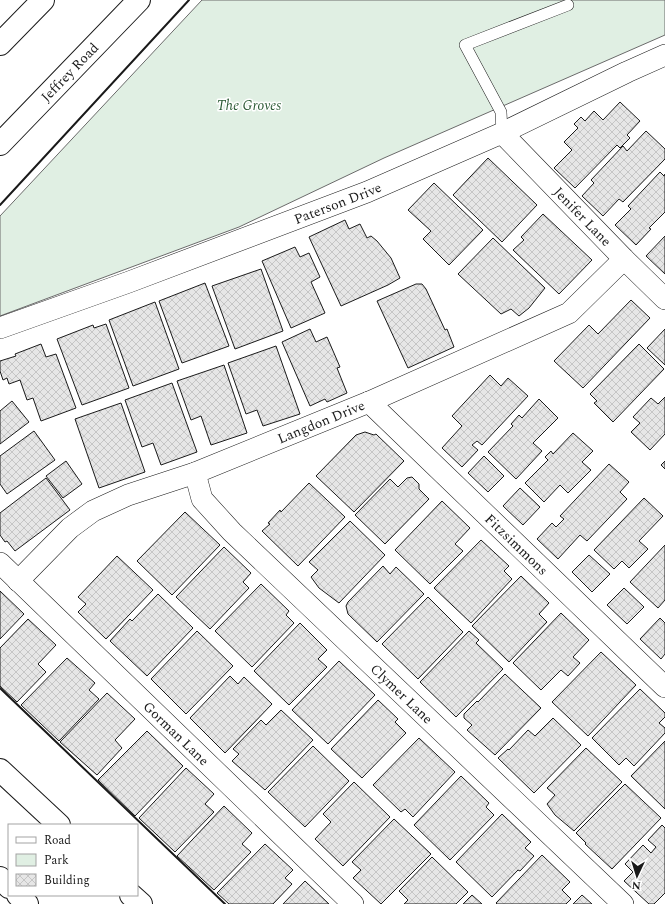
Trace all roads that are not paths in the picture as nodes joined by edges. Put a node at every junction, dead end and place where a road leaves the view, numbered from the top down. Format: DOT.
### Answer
graph roads {
  1 [pos="43,0"];
  2 [pos="139,0"];
  3 [pos="568,5"];
  4 [pos="0,44"];
  5 [pos="665,55"];
  6 [pos="502,133"];
  7 [pos="0,144"];
  8 [pos="624,259"];
  9 [pos="665,299"];
  10 [pos="0,328"];
  11 [pos="369,402"];
  12 [pos="195,473"];
  13 [pos="0,563"];
  14 [pos="18,581"];
  15 [pos="665,687"];
  16 [pos="0,770"];
  17 [pos="58,824"];
  18 [pos="0,878"];
  19 [pos="8,886"];
  20 [pos="19,896"];
  21 [pos="132,896"];
  22 [pos="27,904"];
  23 [pos="141,904"];
  24 [pos="353,904"];
  25 [pos="623,904"];
  1 -- 4 [label="main road"];
  2 -- 7 [label="main road, Jeffrey Road"];
  3 -- 6 [label="lane"];
  5 -- 6 [label="street, Paterson Drive"];
  6 -- 8 [label="street, Jenifer Lane"];
  6 -- 10 [label="street, Paterson Drive"];
  8 -- 9 [label="street, Jenifer Lane"];
  8 -- 11 [label="street, Langdon Drive"];
  11 -- 12 [label="street, Langdon Drive"];
  11 -- 15 [label="street, Fitzsimmons"];
  12 -- 14 [label="street, Langdon Drive"];
  12 -- 25 [label="street, Clymer Lane"];
  13 -- 14 [label="street, Gorman Lane"];
  14 -- 24 [label="street, Gorman Lane"];
  16 -- 17 [label="main road"];
  18 -- 19 [label="main road"];
  20 -- 22 [label="main road"];
  21 -- 23 [label="main road"];
}
